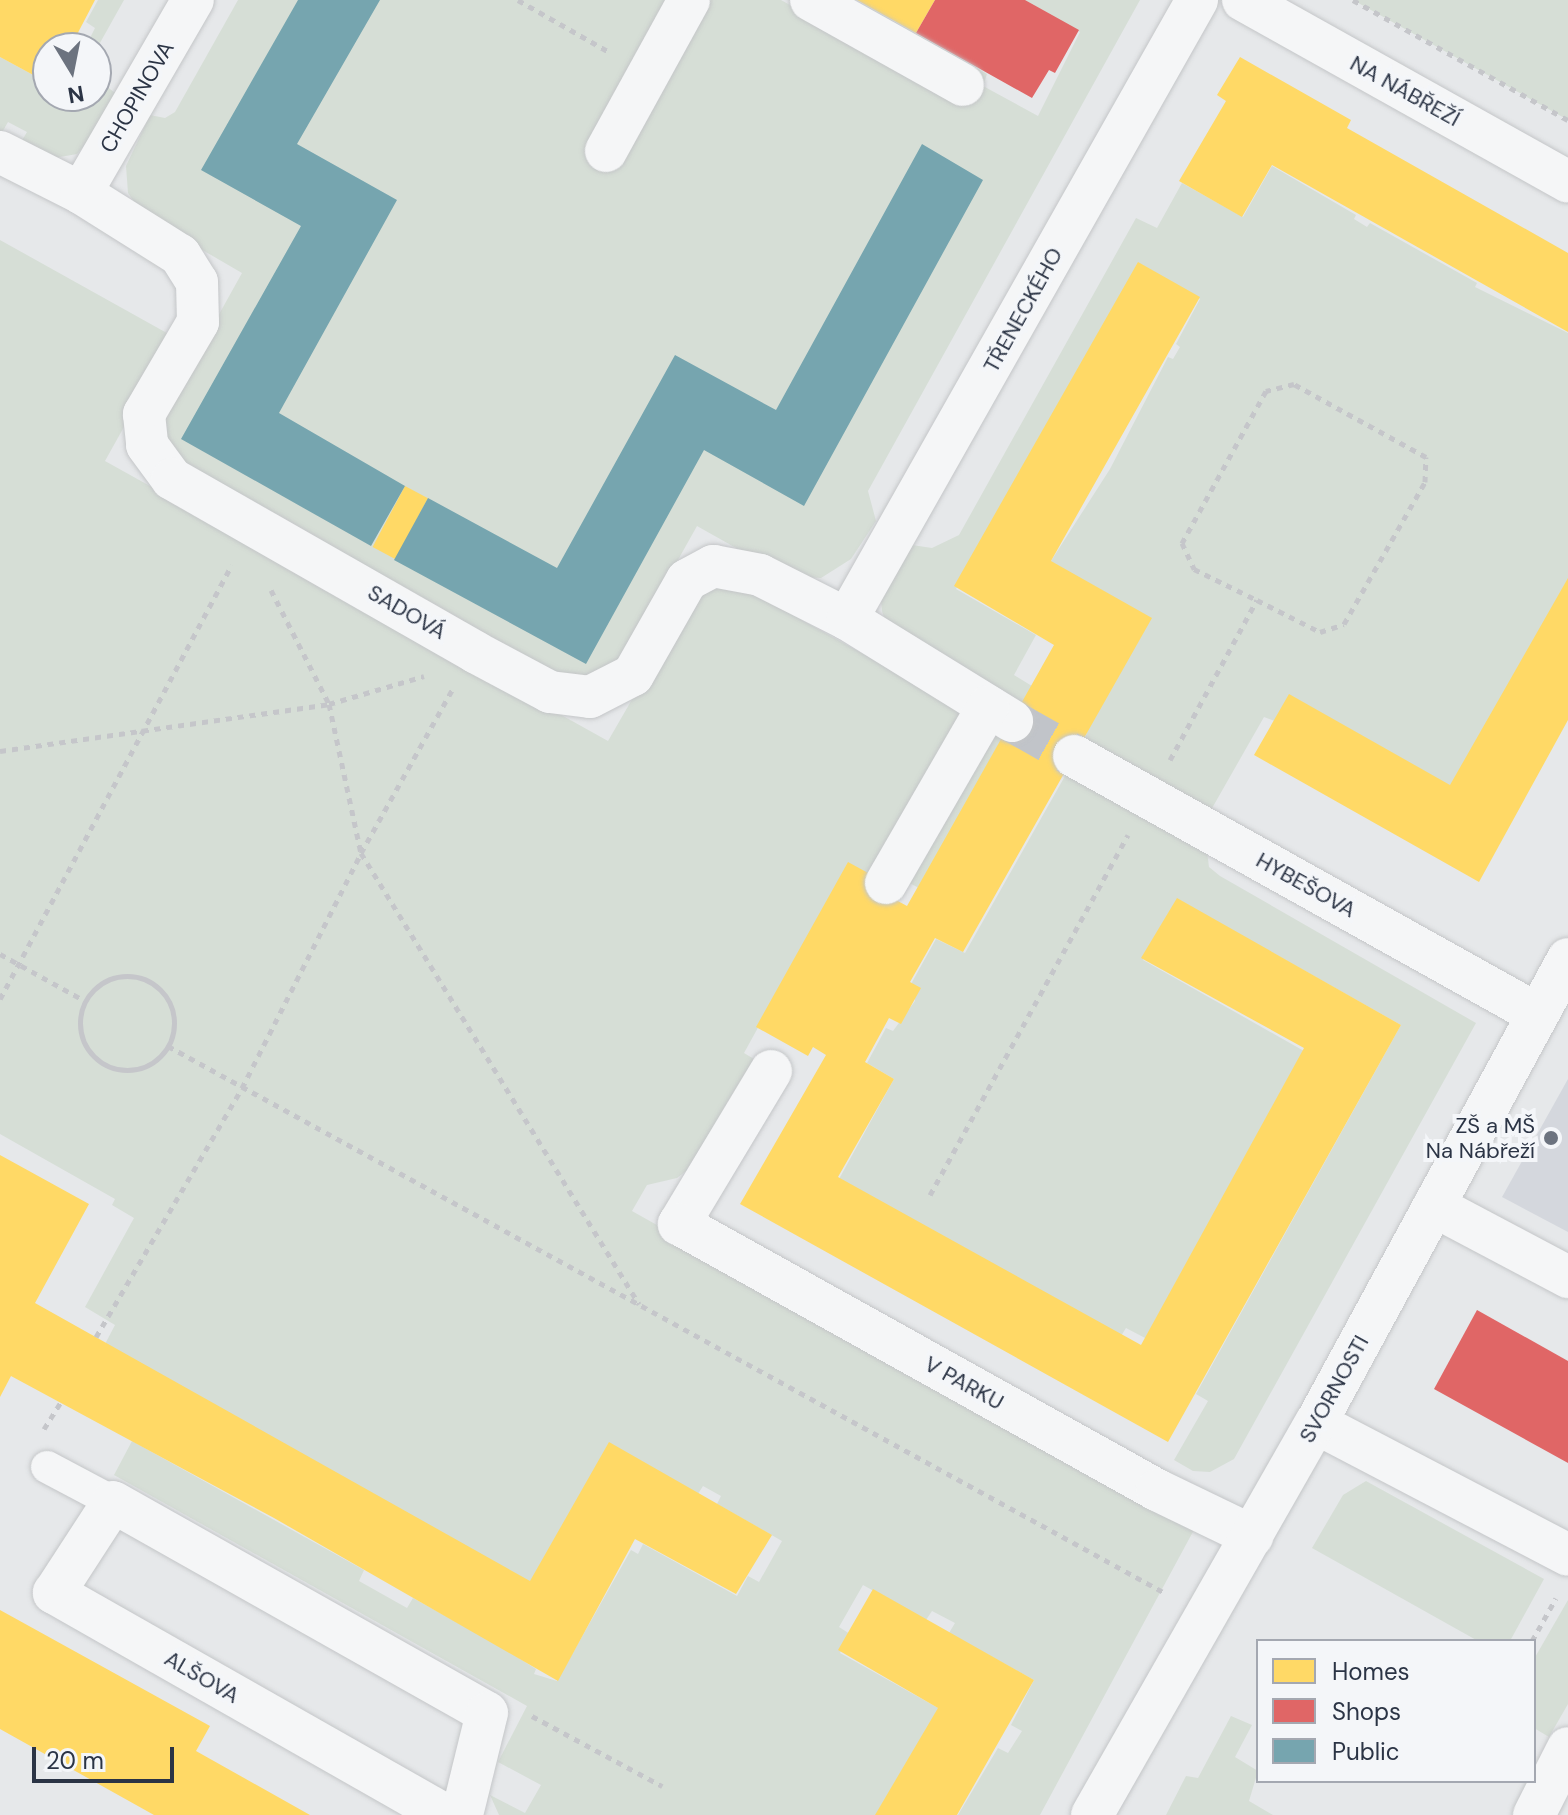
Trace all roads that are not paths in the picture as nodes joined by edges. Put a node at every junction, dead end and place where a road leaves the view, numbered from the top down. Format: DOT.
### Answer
graph roads {
  1 [pos="193,0"];
  2 [pos="689,0"];
  3 [pos="811,0"];
  4 [pos="1197,0"];
  5 [pos="1243,0"];
  6 [pos="963,85"];
  7 [pos="606,151"];
  8 [pos="0,152"];
  9 [pos="1568,182"];
  10 [pos="81,193"];
  11 [pos="847,619"];
  12 [pos="1074,756"];
  13 [pos="886,883"];
  14 [pos="1568,959"];
  15 [pos="1537,1014"];
  16 [pos="771,1071"];
  17 [pos="1434,1206"];
  18 [pos="1568,1277"];
  19 [pos="1316,1423"];
  20 [pos="47,1467"];
  21 [pos="113,1502"];
  22 [pos="1252,1536"];
  23 [pos="1564,1572"];
  24 [pos="1568,1748"];
  25 [pos="445,1815"];
  26 [pos="462,1815"];
  27 [pos="1092,1815"];
  28 [pos="1534,1815"];
  1 -- 10 [label="street, CHOPINOVA"];
  2 -- 7 [label="street"];
  3 -- 6 [label="street"];
  4 -- 11 [label="street, TŘENECKÉHO"];
  5 -- 9 [label="street, NA NÁBŘEŽÍ"];
  8 -- 10 [label="street, SADOVÁ"];
  10 -- 11 [label="street, SADOVÁ"];
  11 -- 13 [label="street, SADOVÁ"];
  12 -- 15 [label="street, HYBEŠOVA"];
  14 -- 15 [label="street, SVORNOSTI"];
  15 -- 17 [label="street, SVORNOSTI"];
  16 -- 22 [label="street, V PARKU"];
  17 -- 18 [label="street"];
  17 -- 19 [label="street, SVORNOSTI"];
  19 -- 22 [label="street, SVORNOSTI"];
  19 -- 23 [label="street"];
  20 -- 21 [label="street"];
  21 -- 25 [label="street, ALŠOVA"];
  21 -- 26 [label="street"];
  22 -- 27 [label="street, SVORNOSTI"];
  24 -- 28 [label="street"];
}
